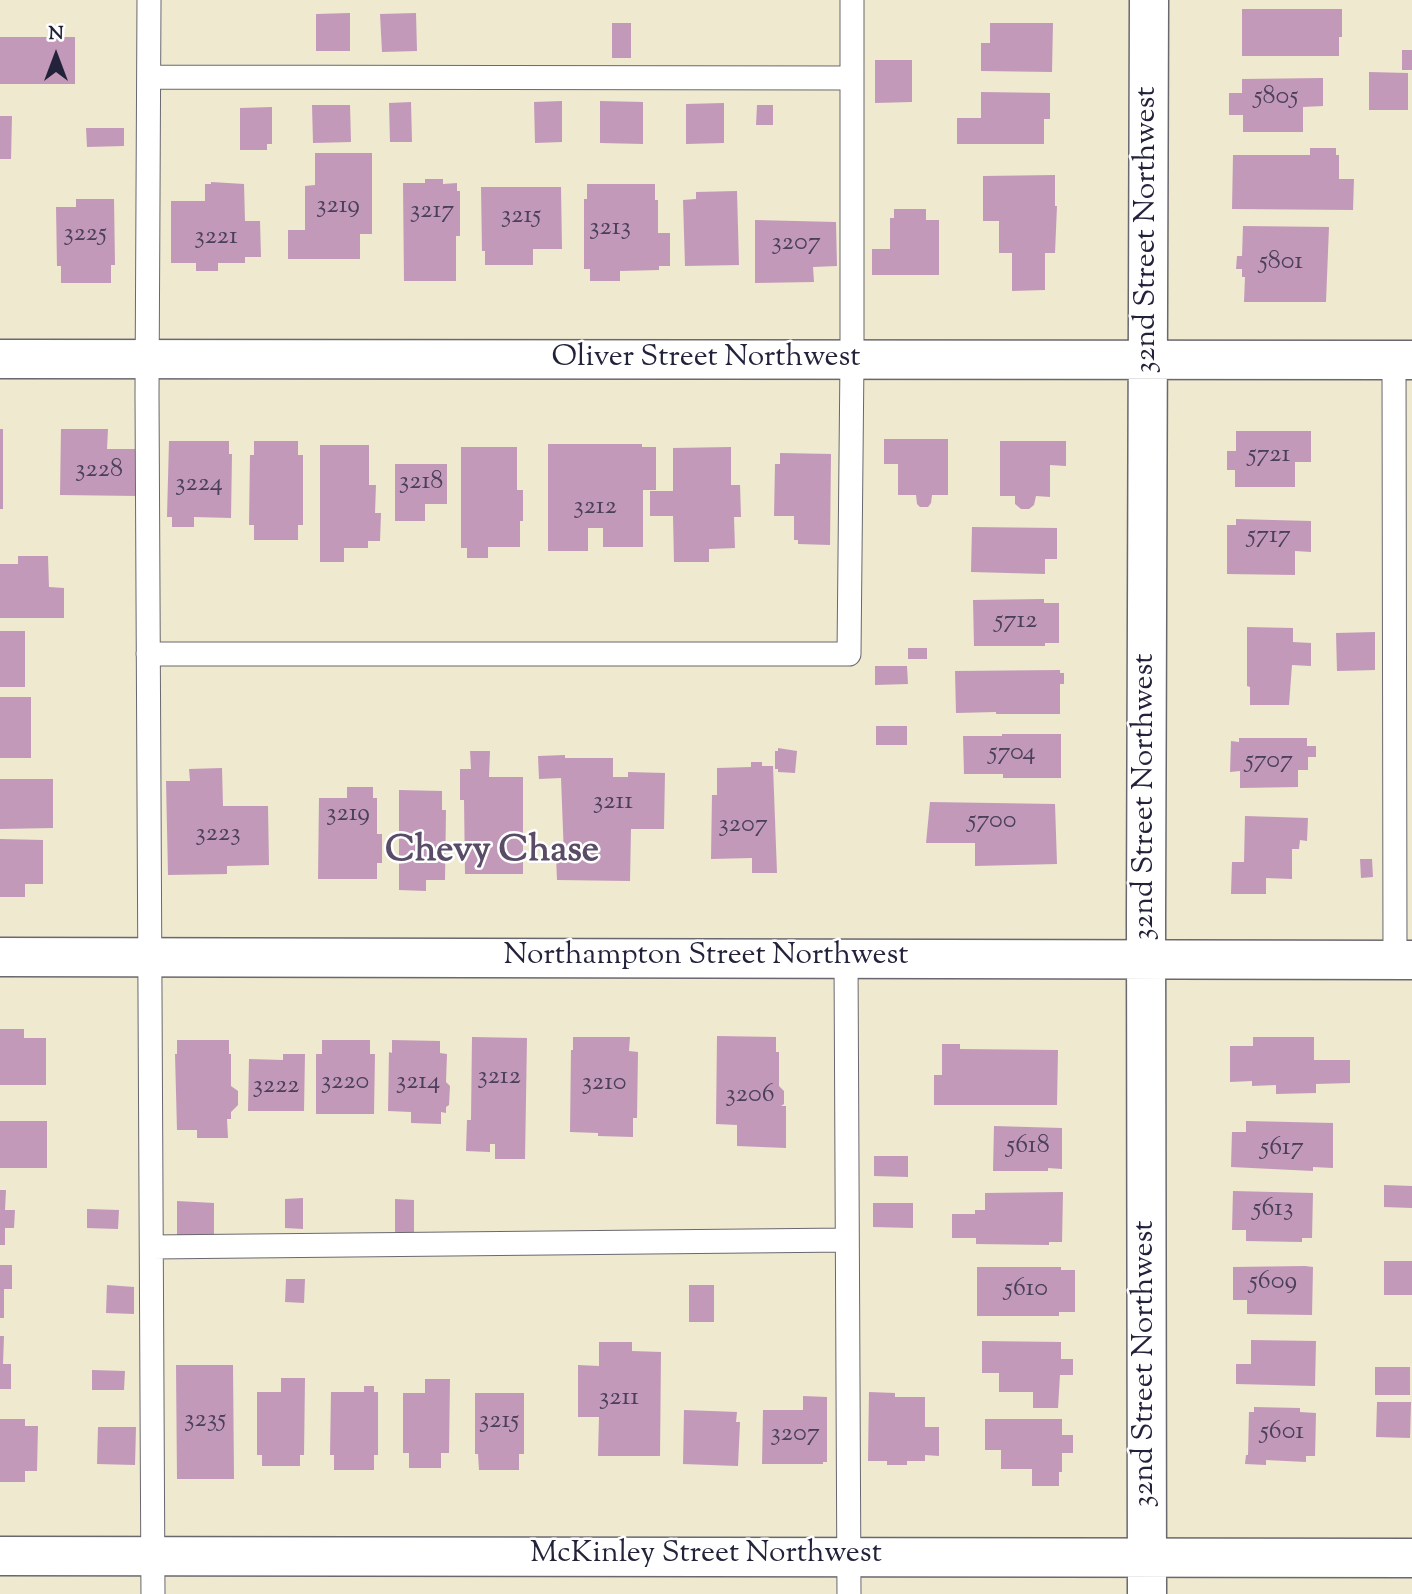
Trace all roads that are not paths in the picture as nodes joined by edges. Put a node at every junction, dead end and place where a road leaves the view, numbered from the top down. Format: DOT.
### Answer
graph roads {
  1 [pos="149,0"];
  2 [pos="852,0"];
  3 [pos="1149,0"];
  4 [pos="149,77"];
  5 [pos="851,78"];
  6 [pos="0,359"];
  7 [pos="148,359"];
  8 [pos="852,359"];
  9 [pos="1148,360"];
  10 [pos="1403,360"];
  11 [pos="148,654"];
  12 [pos="1404,658"];
  13 [pos="0,957"];
  14 [pos="149,957"];
  15 [pos="845,958"];
  16 [pos="1146,960"];
  17 [pos="1404,960"];
  18 [pos="847,1240"];
  19 [pos="152,1247"];
  20 [pos="0,1556"];
  21 [pos="153,1556"];
  22 [pos="849,1556"];
  23 [pos="1147,1556"];
  24 [pos="1412,1558"];
  25 [pos="153,1594"];
  26 [pos="849,1594"];
  27 [pos="1147,1594"];
  1 -- 4 [label="lane"];
  2 -- 5 [label="lane"];
  3 -- 9 [label="street, 32nd Street Northwest"];
  4 -- 5 [label="lane"];
  4 -- 7 [label="lane"];
  5 -- 8 [label="lane"];
  6 -- 7 [label="street, Oliver Street Northwest"];
  7 -- 8 [label="street, Oliver Street Northwest"];
  7 -- 11 [label="lane"];
  8 -- 9 [label="street, Oliver Street Northwest"];
  8 -- 11 [label="lane"];
  9 -- 10 [label="street, Oliver Street Northwest"];
  9 -- 16 [label="street, 32nd Street Northwest"];
  10 -- 12 [label="lane"];
  11 -- 14 [label="lane"];
  12 -- 17 [label="lane"];
  13 -- 14 [label="street, Northampton Street Northwest"];
  14 -- 15 [label="street, Northampton Street Northwest"];
  14 -- 19 [label="lane"];
  15 -- 16 [label="street, Northampton Street Northwest"];
  15 -- 18 [label="lane"];
  16 -- 17 [label="street, Northampton Street Northwest"];
  16 -- 23 [label="street, 32nd Street Northwest"];
  18 -- 19 [label="lane"];
  18 -- 22 [label="lane"];
  19 -- 21 [label="lane"];
  20 -- 21 [label="street, McKinley Street Northwest"];
  21 -- 22 [label="street, McKinley Street Northwest"];
  21 -- 25 [label="lane"];
  22 -- 23 [label="street, McKinley Street Northwest"];
  22 -- 26 [label="lane"];
  23 -- 24 [label="street, McKinley Street Northwest"];
  23 -- 27 [label="street, 32nd Street Northwest"];
}
